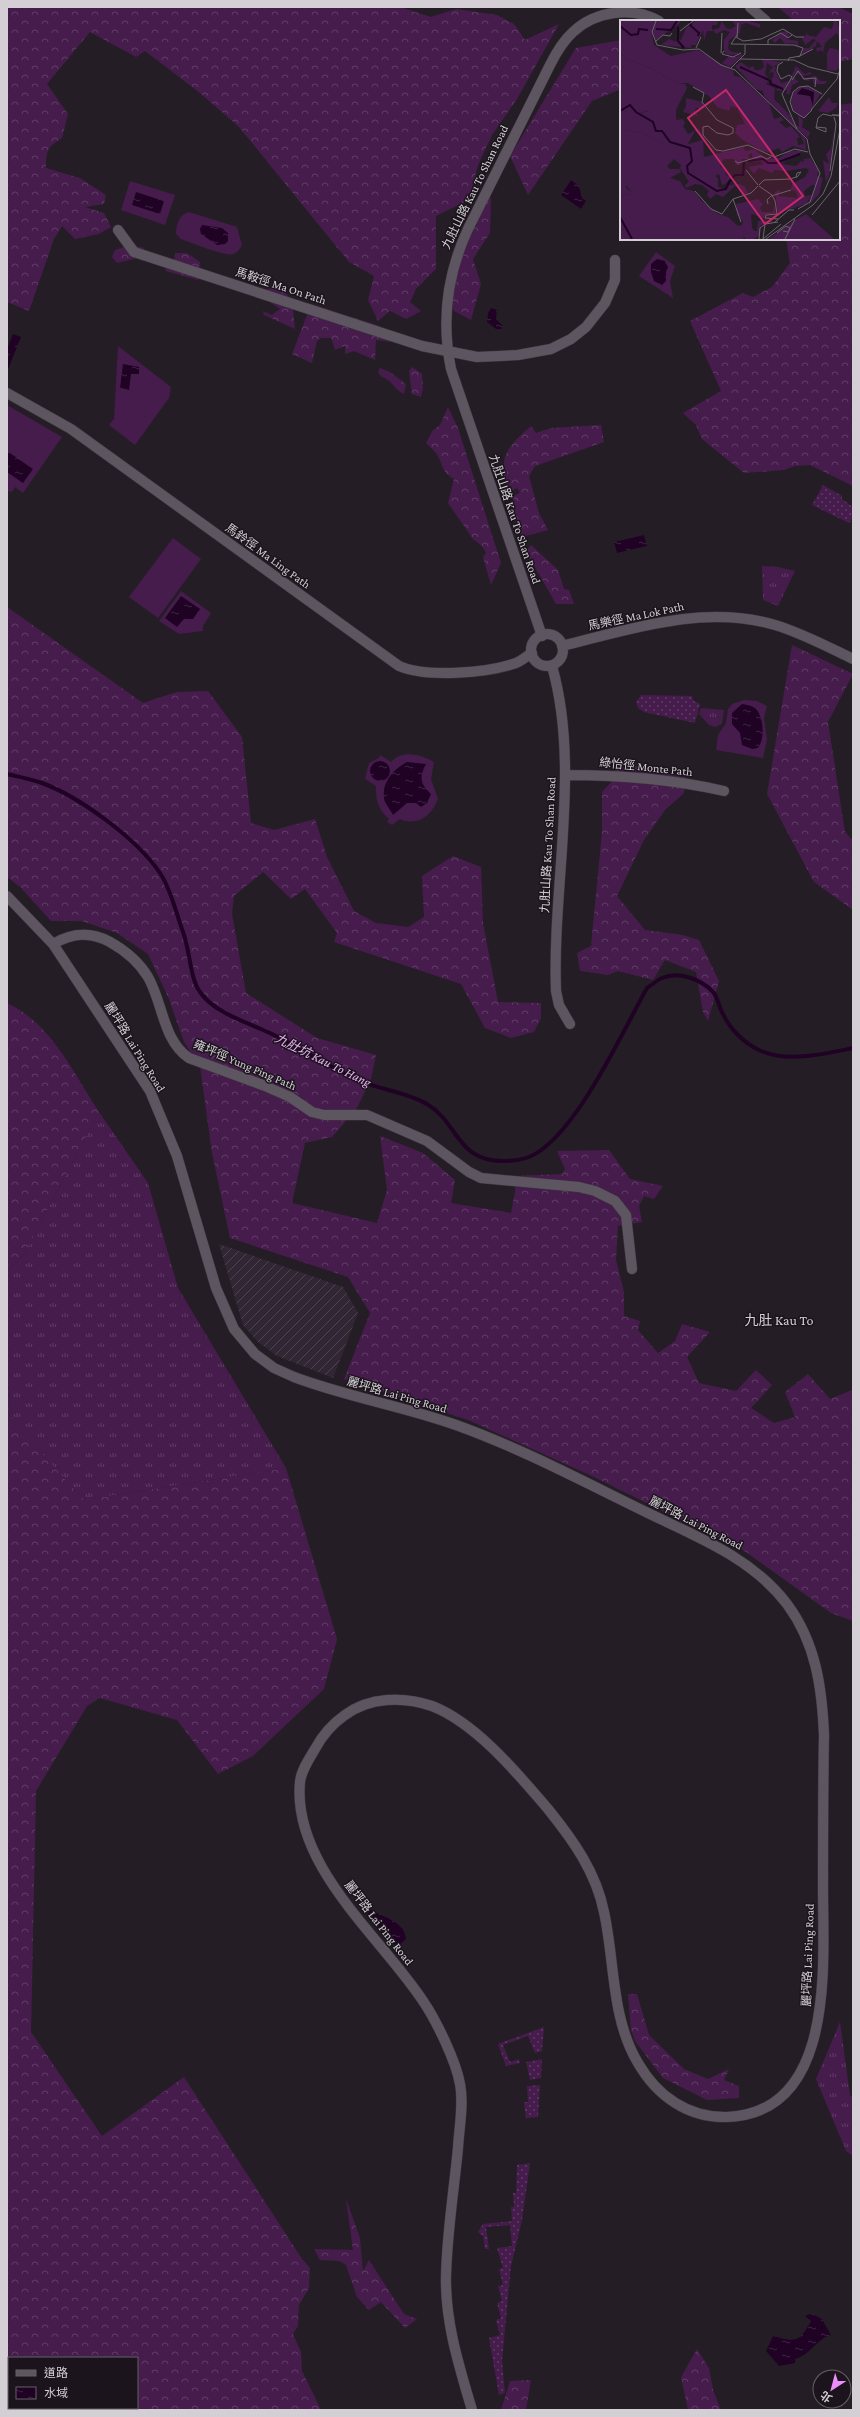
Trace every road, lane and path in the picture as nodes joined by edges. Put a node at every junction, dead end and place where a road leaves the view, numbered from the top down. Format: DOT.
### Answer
graph roads {
  1 [pos="750,7"];
  2 [pos="656,20"];
  3 [pos="765,20"];
  4 [pos="118,230"];
  5 [pos="615,260"];
  6 [pos="447,352"];
  7 [pos="7,393"];
  8 [pos="542,636"];
  9 [pos="562,646"];
  10 [pos="532,653"];
  11 [pos="853,659"];
  12 [pos="552,666"];
  13 [pos="565,775"];
  14 [pos="724,791"];
  15 [pos="7,896"];
  16 [pos="53,944"];
  17 [pos="570,1024"];
  18 [pos="632,1269"];
  19 [pos="472,2410"];
  1 -- 3 [label="street"];
  2 -- 6 [label="street, 九肚山路 Kau To Shan Road"];
  4 -- 6 [label="street, 馬鞍徑 Ma On Path"];
  5 -- 6 [label="street, 馬鞍徑 Ma On Path"];
  6 -- 8 [label="street, 九肚山路 Kau To Shan Road"];
  7 -- 10 [label="street, 馬鈴徑 Ma Ling Path"];
  8 -- 9 [label="street"];
  8 -- 10 [label="street"];
  9 -- 11 [label="street, 馬樂徑 Ma Lok Path"];
  9 -- 12 [label="street"];
  10 -- 12 [label="street"];
  12 -- 13 [label="street, 九肚山路 Kau To Shan Road"];
  13 -- 14 [label="street, 綠怡徑 Monte Path"];
  13 -- 17 [label="street, 九肚山路 Kau To Shan Road"];
  15 -- 16 [label="street, 麗坪路 Lai Ping Road"];
  16 -- 18 [label="street, 雍坪徑 Yung Ping Path"];
  16 -- 19 [label="street, 麗坪路 Lai Ping Road"];
}
